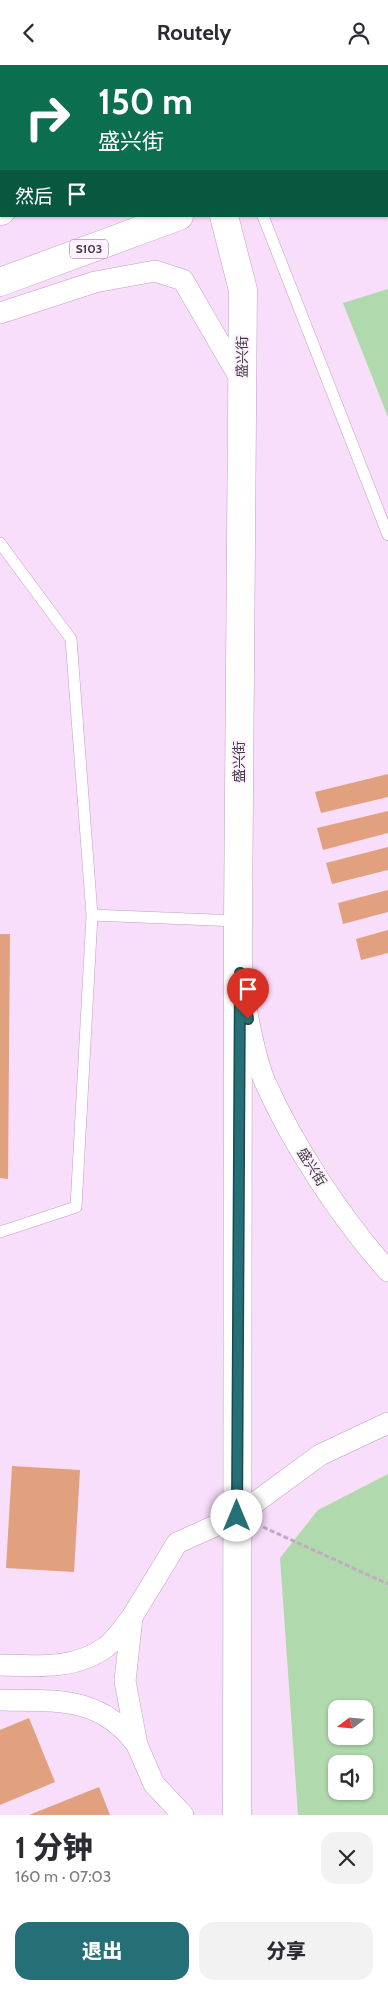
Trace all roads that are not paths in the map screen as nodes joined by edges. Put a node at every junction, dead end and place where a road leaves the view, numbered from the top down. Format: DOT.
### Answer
graph roads {
  1 [pos="176,217"];
  2 [pos="224,217"];
  3 [pos="262,217"];
  4 [pos="0,282"];
  5 [pos="0,313"];
  6 [pos="241,380"];
  7 [pos="388,535"];
  8 [pos="0,543"];
  9 [pos="92,915"];
  10 [pos="238,921"];
  11 [pos="240,973"];
  12 [pos="0,1232"];
  13 [pos="388,1271"];
  14 [pos="388,1423"];
  15 [pos="237,1516"];
  16 [pos="132,1617"];
  17 [pos="0,1665"];
  18 [pos="0,1700"];
  19 [pos="137,1745"];
  20 [pos="183,1815"];
  21 [pos="236,1815"];
  1 -- 4 [label="main road, S103"];
  2 -- 6 [label="main road, 盛兴街"];
  3 -- 7 [label="lane"];
  5 -- 6 [label="street"];
  6 -- 10 [label="main road, 盛兴街"];
  8 -- 9 [label="lane"];
  9 -- 10 [label="lane"];
  9 -- 12 [label="lane"];
  10 -- 11 [label="main road, 盛兴街"];
  11 -- 13 [label="street, 盛兴街"];
  11 -- 15 [label="main road"];
  14 -- 15 [label="street"];
  15 -- 16 [label="street"];
  15 -- 21 [label="main road"];
  16 -- 17 [label="street"];
  16 -- 19 [label="street"];
  18 -- 19 [label="street"];
  19 -- 20 [label="street"];
}
